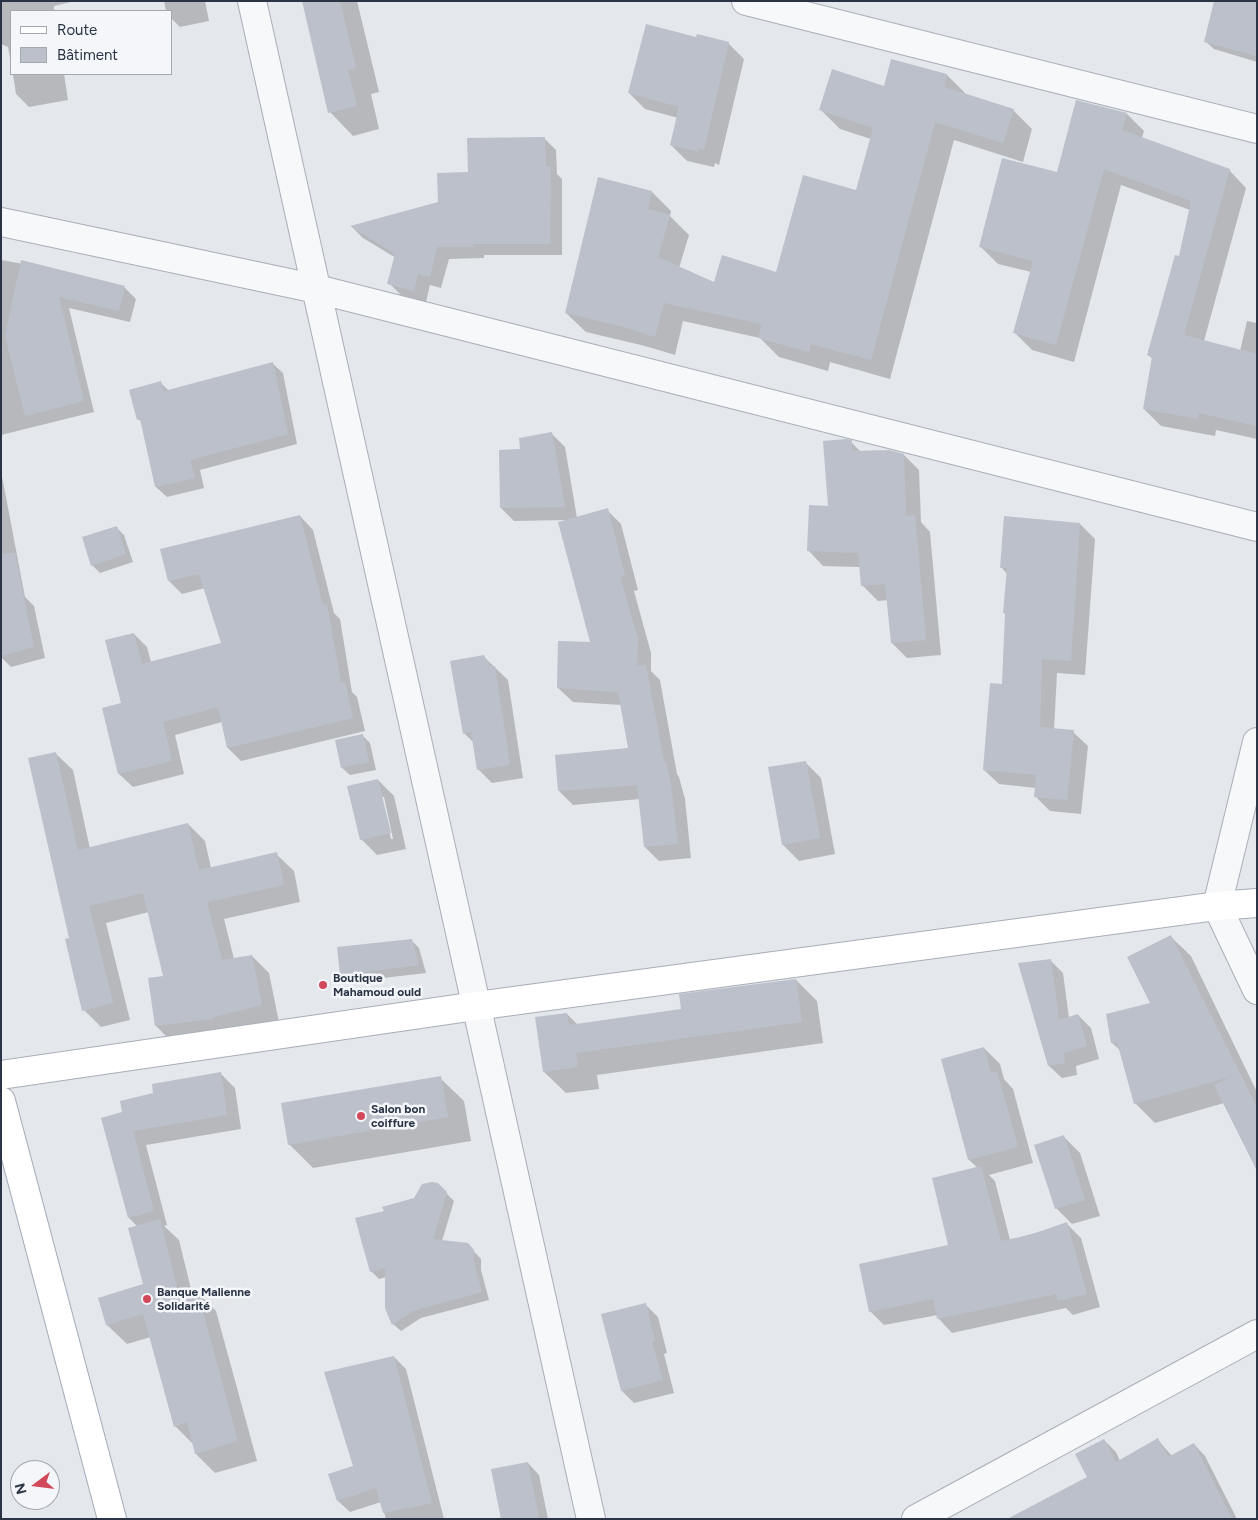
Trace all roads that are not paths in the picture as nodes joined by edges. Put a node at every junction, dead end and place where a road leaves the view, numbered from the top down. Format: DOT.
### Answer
graph roads {
  1 [pos="252,1"];
  2 [pos="746,1"];
  3 [pos="1257,129"];
  4 [pos="1,222"];
  5 [pos="317,289"];
  6 [pos="1257,526"];
  7 [pos="1257,742"];
  8 [pos="1257,903"];
  9 [pos="1216,906"];
  10 [pos="1257,990"];
  11 [pos="476,1006"];
  12 [pos="1,1075"];
  13 [pos="1,1101"];
  14 [pos="1257,1334"];
  15 [pos="112,1519"];
  16 [pos="591,1519"];
  17 [pos="916,1519"];
  1 -- 5 [label="street"];
  2 -- 3 [label="street"];
  4 -- 5 [label="street"];
  5 -- 6 [label="street"];
  5 -- 11 [label="street"];
  7 -- 9 [label="street"];
  8 -- 9 [label="main road"];
  9 -- 10 [label="street"];
  9 -- 11 [label="main road"];
  11 -- 12 [label="main road"];
  11 -- 16 [label="street"];
  13 -- 15 [label="main road"];
  14 -- 17 [label="street"];
}
